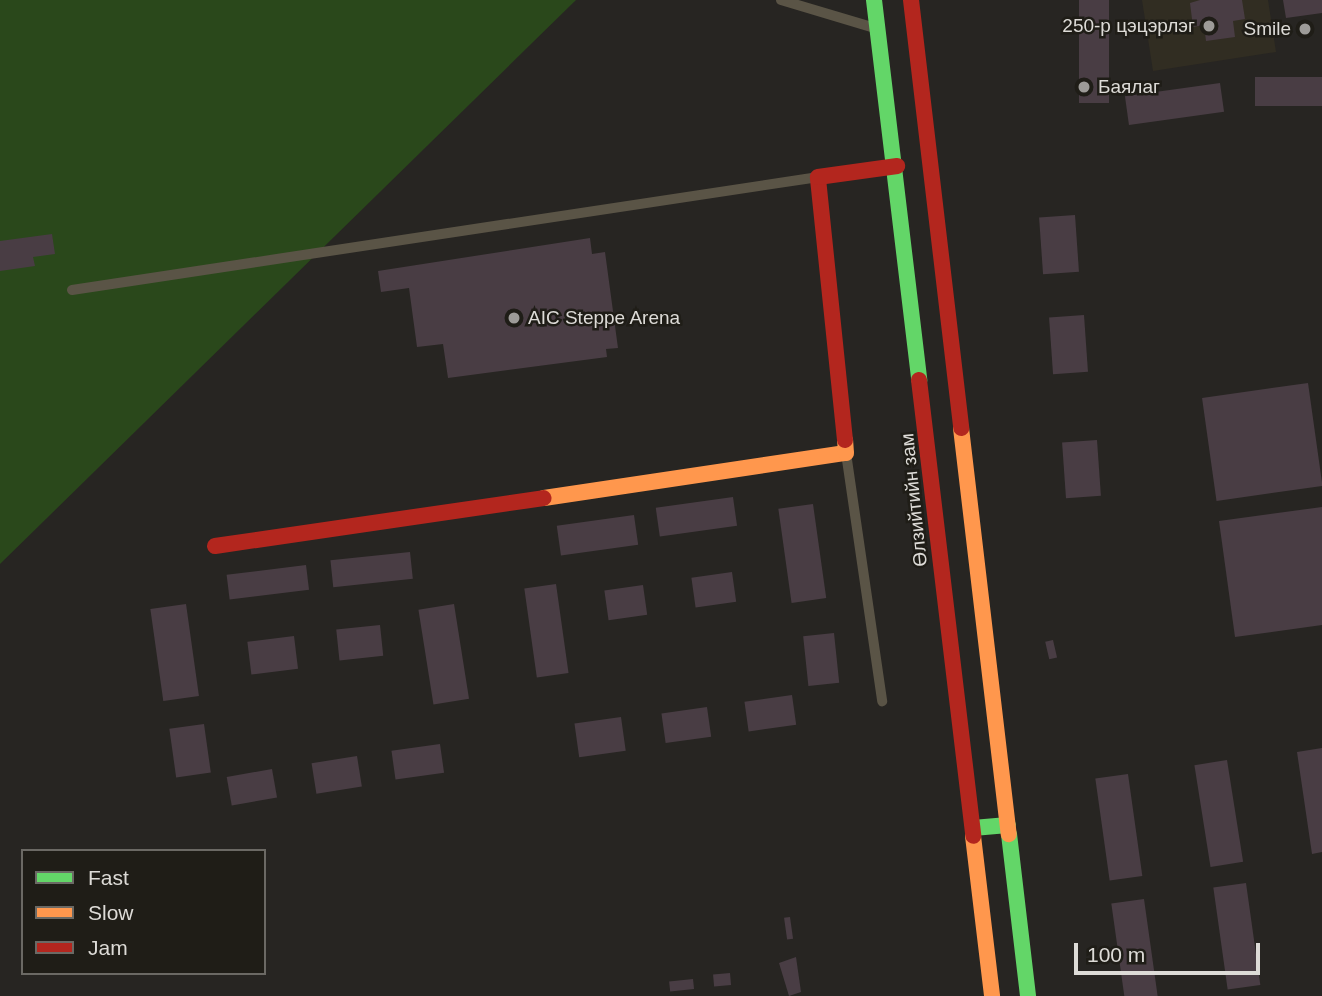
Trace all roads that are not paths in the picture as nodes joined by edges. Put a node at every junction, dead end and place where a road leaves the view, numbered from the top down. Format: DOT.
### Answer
graph roads {
  1 [pos="781,0"];
  2 [pos="868,0"];
  3 [pos="874,0"];
  4 [pos="911,0"];
  5 [pos="878,29"];
  6 [pos="897,166"];
  7 [pos="818,177"];
  8 [pos="72,290"];
  9 [pos="846,453"];
  10 [pos="215,546"];
  11 [pos="882,701"];
  12 [pos="1008,825"];
  13 [pos="972,828"];
  14 [pos="992,996"];
  15 [pos="1028,996"];
  1 -- 5 [label="street"];
  2 -- 3 [label="street"];
  3 -- 5 [label="main road, Өлзийтийн зам"];
  4 -- 12 [label="main road"];
  5 -- 6 [label="main road, Өлзийтийн зам"];
  6 -- 7 [label="main road"];
  6 -- 13 [label="main road, Өлзийтийн зам"];
  7 -- 8 [label="street"];
  7 -- 9 [label="main road"];
  9 -- 10 [label="main road"];
  9 -- 11 [label="street"];
  12 -- 13 [label="main road"];
  12 -- 15 [label="main road"];
  13 -- 14 [label="main road, Өлзийтийн зам"];
}
